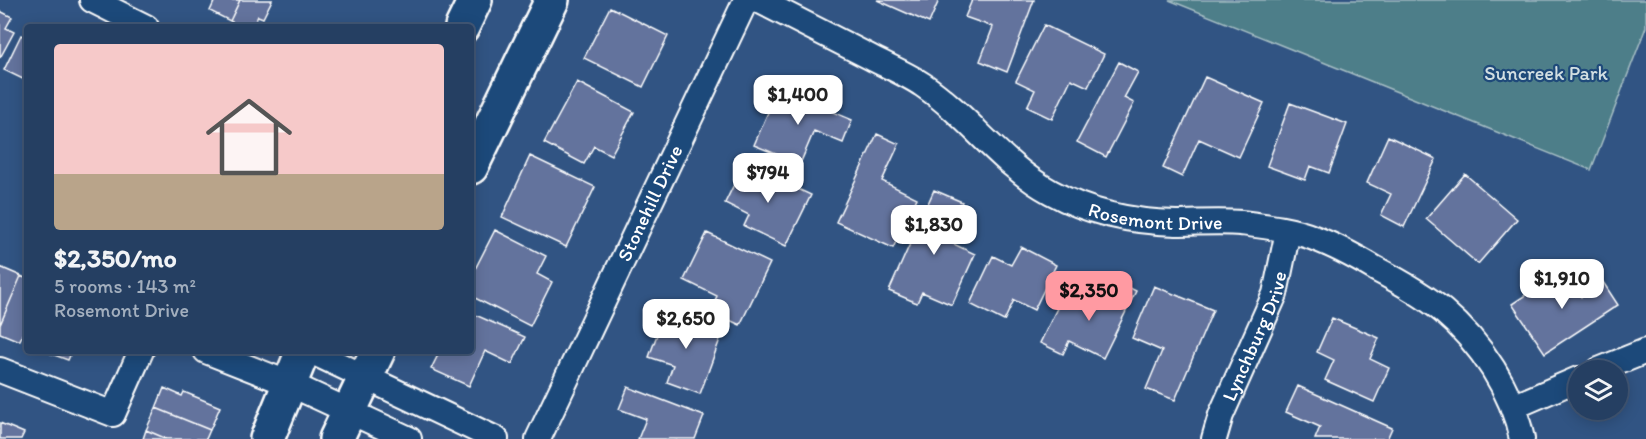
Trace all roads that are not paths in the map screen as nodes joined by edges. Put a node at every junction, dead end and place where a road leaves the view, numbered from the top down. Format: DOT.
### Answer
graph roads {
  1 [pos="92,0"];
  2 [pos="475,0"];
  3 [pos="552,0"];
  4 [pos="746,0"];
  5 [pos="758,0"];
  6 [pos="140,24"];
  7 [pos="463,24"];
  8 [pos="474,161"];
  9 [pos="1288,231"];
  10 [pos="1646,351"];
  11 [pos="140,354"];
  12 [pos="214,354"];
  13 [pos="302,354"];
  14 [pos="324,354"];
  15 [pos="1624,360"];
  16 [pos="371,364"];
  17 [pos="0,370"];
  18 [pos="290,384"];
  19 [pos="1568,384"];
  20 [pos="1513,407"];
  21 [pos="343,425"];
  22 [pos="267,439"];
  23 [pos="409,439"];
  24 [pos="496,439"];
  25 [pos="538,439"];
  26 [pos="1214,439"];
  27 [pos="1522,439"];
  1 -- 6 [label="street"];
  2 -- 7 [label="main road"];
  3 -- 8 [label="main road"];
  4 -- 25 [label="street, Stonehill Drive"];
  5 -- 9 [label="street, Rosemont Drive"];
  9 -- 20 [label="street, Rosemont Drive"];
  9 -- 26 [label="street, Lynchburg Drive"];
  10 -- 15 [label="street"];
  11 -- 17 [label="street"];
  12 -- 18 [label="street"];
  13 -- 18 [label="main road"];
  14 -- 16 [label="street"];
  16 -- 21 [label="main road"];
  16 -- 24 [label="street"];
  18 -- 21 [label="street"];
  18 -- 22 [label="main road"];
  19 -- 20 [label="street"];
  20 -- 27 [label="street, Rosemont Drive"];
  21 -- 23 [label="street"];
}
